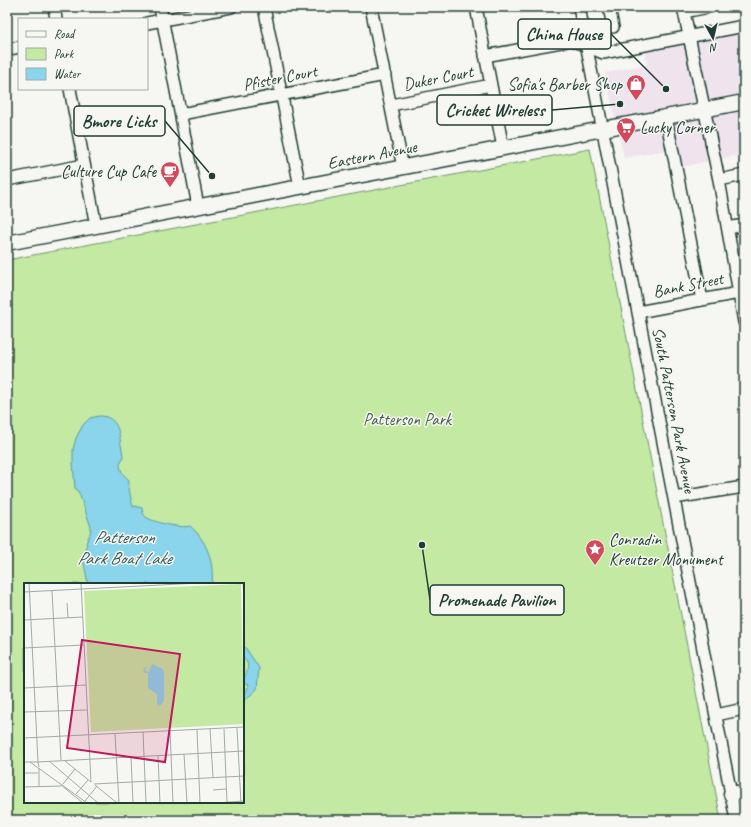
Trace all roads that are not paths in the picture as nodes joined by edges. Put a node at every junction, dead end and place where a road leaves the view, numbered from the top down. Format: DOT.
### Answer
graph roads {
  1 [pos="54,7"];
  2 [pos="160,7"];
  3 [pos="231,7"];
  4 [pos="264,7"];
  5 [pos="371,7"];
  6 [pos="476,7"];
  7 [pos="578,7"];
  8 [pos="609,7"];
  9 [pos="708,7"];
  10 [pos="683,9"];
  11 [pos="56,18"];
  12 [pos="163,20"];
  13 [pos="148,23"];
  14 [pos="744,26"];
  15 [pos="613,27"];
  16 [pos="689,38"];
  17 [pos="586,46"];
  18 [pos="18,48"];
  19 [pos="7,50"];
  20 [pos="485,56"];
  21 [pos="385,75"];
  22 [pos="491,85"];
  23 [pos="70,90"];
  24 [pos="281,94"];
  25 [pos="744,102"];
  26 [pos="391,104"];
  27 [pos="704,110"];
  28 [pos="181,114"];
  29 [pos="666,117"];
  30 [pos="603,130"];
  31 [pos="503,148"];
  32 [pos="84,165"];
  33 [pos="403,168"];
  34 [pos="744,176"];
  35 [pos="7,180"];
  36 [pos="719,180"];
  37 [pos="300,187"];
  38 [pos="198,206"];
  39 [pos="744,225"];
  40 [pos="96,226"];
  41 [pos="728,228"];
  42 [pos="7,243"];
  43 [pos="741,292"];
  44 [pos="702,300"];
  45 [pos="638,312"];
  46 [pos="744,322"];
  47 [pos="744,486"];
  48 [pos="674,498"];
  49 [pos="744,709"];
  50 [pos="716,715"];
  51 [pos="737,793"];
  52 [pos="736,820"];
  1 -- 11 [label="street"];
  2 -- 12 [label="street"];
  3 -- 12 [label="street"];
  4 -- 24 [label="street"];
  5 -- 21 [label="street"];
  6 -- 20 [label="street"];
  7 -- 17 [label="street, South Patterson Park Avenue"];
  8 -- 15 [label="street"];
  9 -- 10 [label="street"];
  10 -- 16 [label="street"];
  12 -- 13 [label="street"];
  12 -- 28 [label="street"];
  14 -- 16 [label="street, Duker Court"];
  16 -- 17 [label="street, Duker Court"];
  16 -- 27 [label="street"];
  17 -- 20 [label="street, Duker Court"];
  17 -- 30 [label="street, South Patterson Park Avenue"];
  18 -- 19 [label="street"];
  20 -- 22 [label="street"];
  21 -- 24 [label="street, Pfister Court"];
  21 -- 26 [label="street"];
  22 -- 26 [label="street, Duker Court"];
  22 -- 31 [label="street"];
  23 -- 32 [label="street"];
  24 -- 28 [label="street, Pfister Court"];
  24 -- 37 [label="street"];
  25 -- 27 [label="main road, Eastern Avenue"];
  26 -- 33 [label="street"];
  27 -- 29 [label="main road, Eastern Avenue"];
  27 -- 36 [label="street"];
  28 -- 38 [label="street"];
  29 -- 30 [label="main road, Eastern Avenue"];
  29 -- 44 [label="street"];
  30 -- 31 [label="main road, Eastern Avenue"];
  30 -- 45 [label="street, South Patterson Park Avenue"];
  31 -- 33 [label="main road, Eastern Avenue"];
  32 -- 35 [label="street"];
  32 -- 40 [label="street"];
  33 -- 37 [label="main road, Eastern Avenue"];
  34 -- 36 [label="street"];
  36 -- 41 [label="street"];
  37 -- 38 [label="main road, Eastern Avenue"];
  38 -- 40 [label="main road, Eastern Avenue"];
  39 -- 41 [label="street"];
  40 -- 42 [label="main road, Eastern Avenue"];
  41 -- 43 [label="street"];
  43 -- 44 [label="street, Bank Street"];
  43 -- 46 [label="street"];
  44 -- 45 [label="street, Bank Street"];
  45 -- 48 [label="street, South Patterson Park Avenue"];
  47 -- 48 [label="street"];
  48 -- 50 [label="street, South Patterson Park Avenue"];
  49 -- 50 [label="street"];
  50 -- 51 [label="street, South Patterson Park Avenue"];
  51 -- 52 [label="street, South Patterson Park Avenue"];
}
